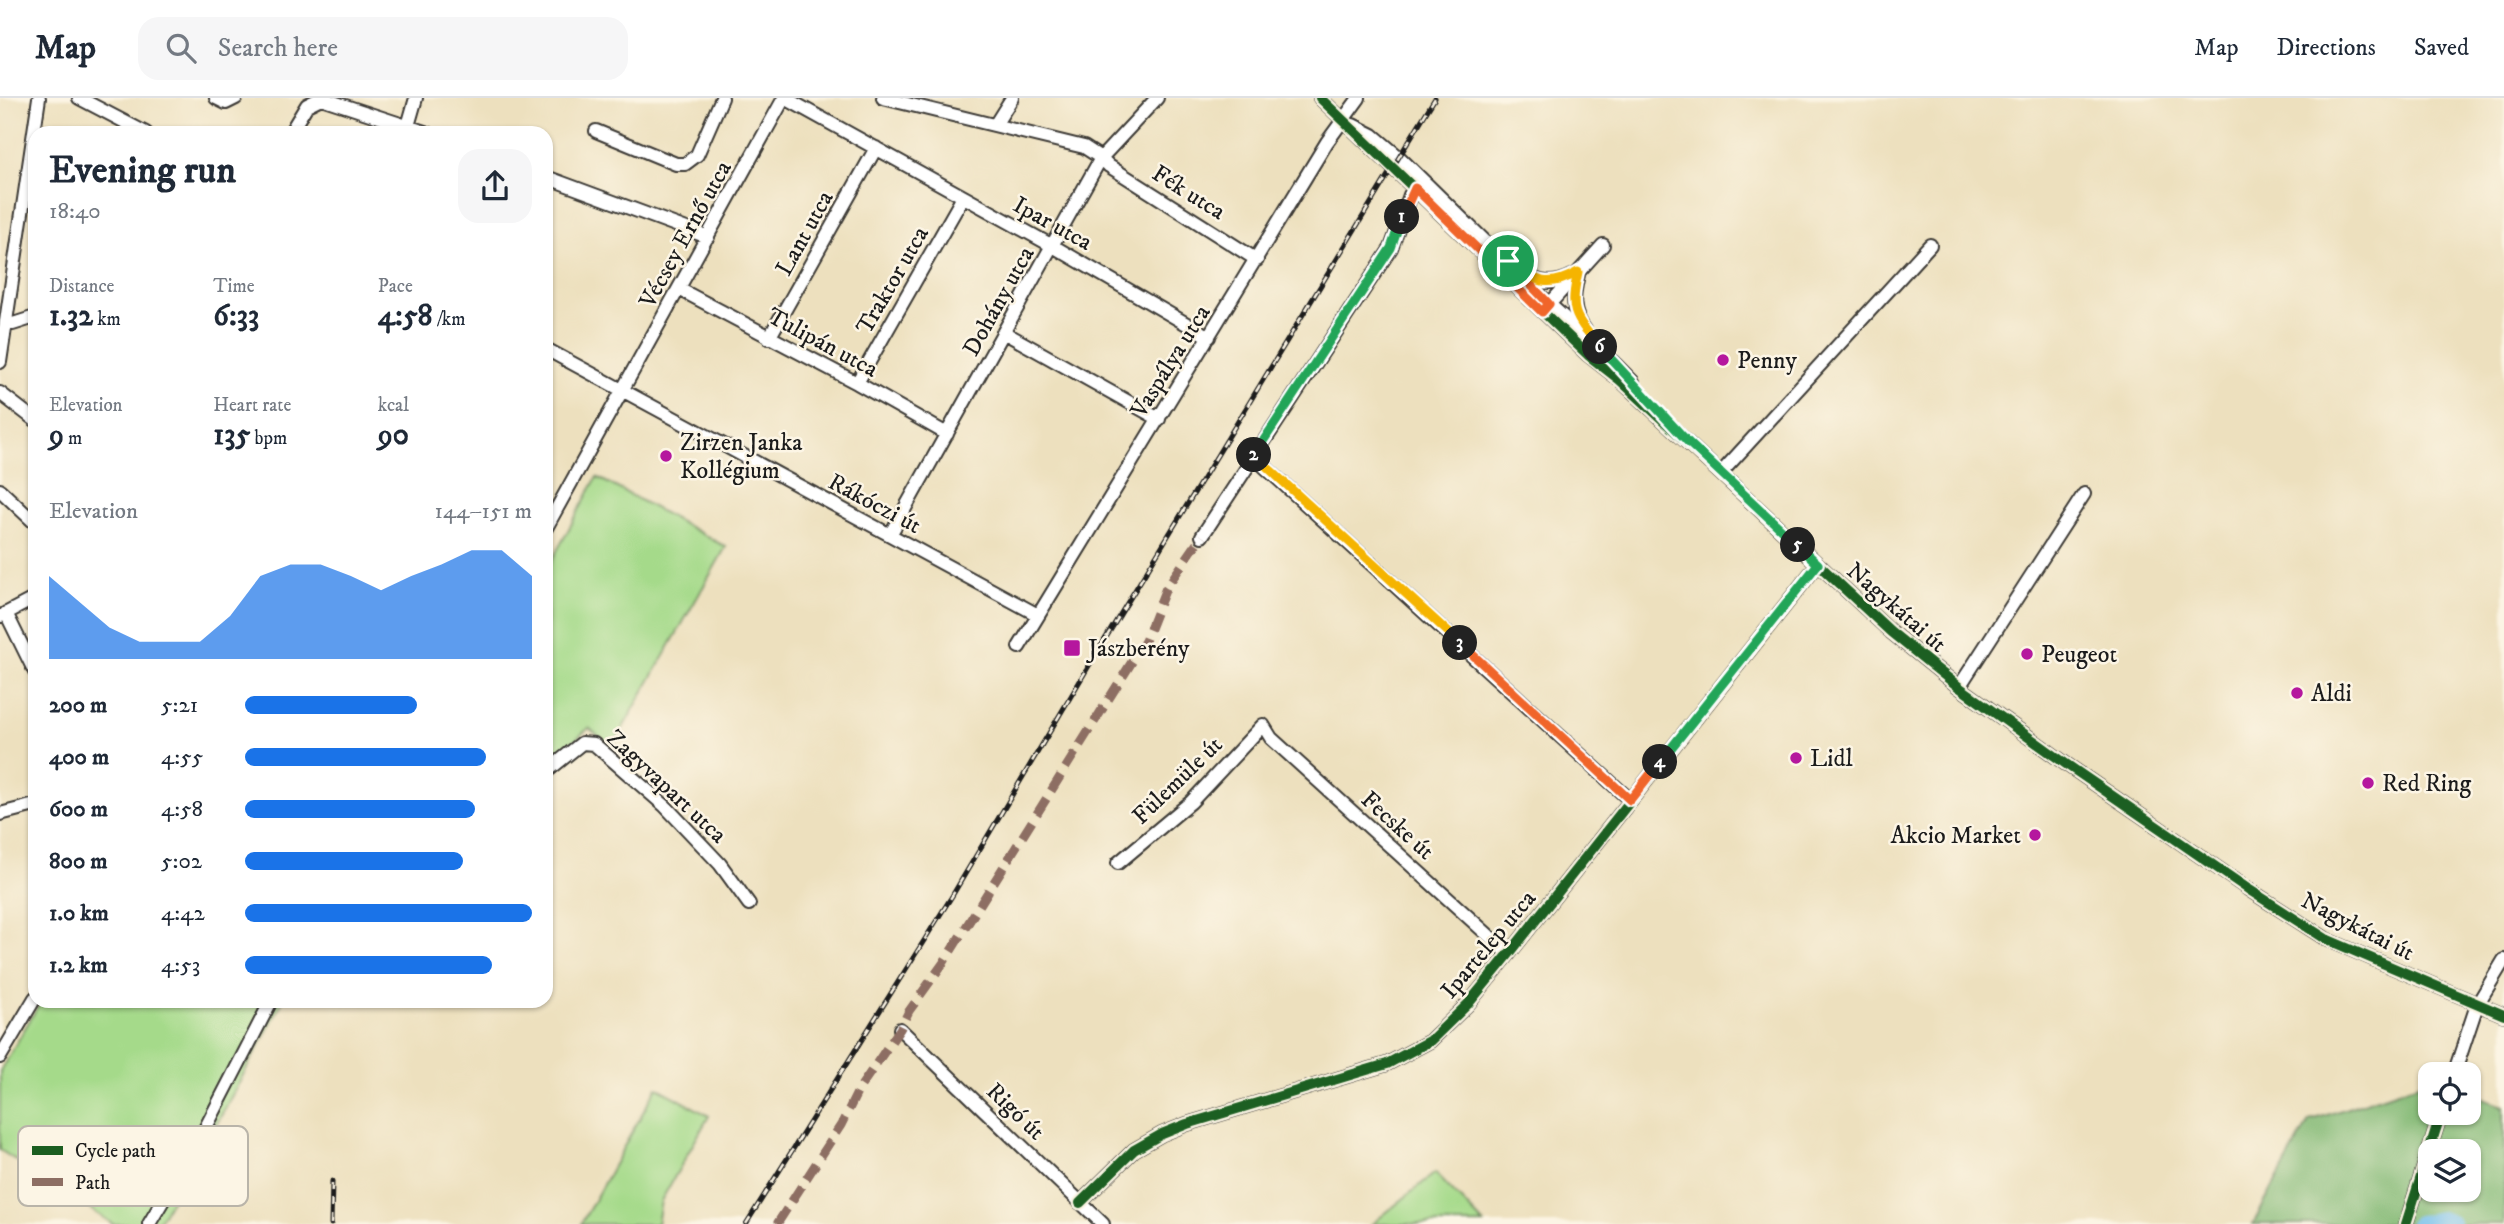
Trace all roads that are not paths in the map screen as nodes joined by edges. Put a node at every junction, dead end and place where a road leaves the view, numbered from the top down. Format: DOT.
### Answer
graph roads {
  1 [pos="39,98"];
  2 [pos="79,98"];
  3 [pos="215,98"];
  4 [pos="236,98"];
  5 [pos="415,98"];
  6 [pos="722,98"];
  7 [pos="785,98"];
  8 [pos="886,98"];
  9 [pos="1012,98"];
  10 [pos="1157,98"];
  11 [pos="1320,98"];
  12 [pos="1359,98"];
  13 [pos="920,103"];
  14 [pos="1343,120"];
  15 [pos="995,125"];
  16 [pos="35,126"];
  17 [pos="133,126"];
  18 [pos="294,126"];
  19 [pos="408,126"];
  20 [pos="596,131"];
  21 [pos="876,148"];
  22 [pos="1101,158"];
  23 [pos="28,175"];
  24 [pos="553,180"];
  25 [pos="1415,188"];
  26 [pos="963,197"];
  27 [pos="708,237"];
  28 [pos="1603,245"];
  29 [pos="1930,245"];
  30 [pos="1051,246"];
  31 [pos="1257,260"];
  32 [pos="1508,261"];
  33 [pos="1578,272"];
  34 [pos="679,289"];
  35 [pos="1546,308"];
  36 [pos="28,319"];
  37 [pos="7,323"];
  38 [pos="1005,333"];
  39 [pos="1209,337"];
  40 [pos="769,338"];
  41 [pos="1604,352"];
  42 [pos="553,353"];
  43 [pos="0,362"];
  44 [pos="857,383"];
  45 [pos="623,391"];
  46 [pos="0,393"];
  47 [pos="28,415"];
  48 [pos="1159,419"];
  49 [pos="947,434"];
  50 [pos="1688,442"];
  51 [pos="1253,456"];
  52 [pos="1721,472"];
  53 [pos="0,490"];
  54 [pos="2084,494"];
  55 [pos="28,516"];
  56 [pos="553,516"];
  57 [pos="890,535"];
  58 [pos="1202,536"];
  59 [pos="1818,564"];
  60 [pos="28,602"];
  61 [pos="3,615"];
  62 [pos="1038,615"];
  63 [pos="1019,648"];
  64 [pos="28,660"];
  65 [pos="1959,687"];
  66 [pos="1263,725"];
  67 [pos="553,766"];
  68 [pos="1630,800"];
  69 [pos="28,807"];
  70 [pos="0,814"];
  71 [pos="1118,863"];
  72 [pos="749,904"];
  73 [pos="1509,954"];
  74 [pos="2504,960"];
  75 [pos="2477,1004"];
  76 [pos="29,1008"];
  77 [pos="267,1008"];
  78 [pos="2504,1015"];
  79 [pos="900,1029"];
  80 [pos="0,1057"];
  81 [pos="2458,1062"];
  82 [pos="2437,1125"];
  83 [pos="207,1126"];
  84 [pos="1080,1203"];
  85 [pos="160,1206"];
  86 [pos="149,1224"];
  87 [pos="1103,1224"];
  88 [pos="2406,1224"];
  1 -- 16 [label="street"];
  2 -- 17 [label="street"];
  3 -- 4 [label="street"];
  5 -- 19 [label="street"];
  6 -- 20 [label="street"];
  7 -- 21 [label="street, Ipar utca"];
  7 -- 27 [label="street, Vécsey Ernő utca"];
  8 -- 13 [label="street, Fék utca"];
  9 -- 15 [label="street"];
  10 -- 22 [label="street, Dohány utca"];
  11 -- 14 [label="street"];
  12 -- 14 [label="street, Vaspálya utca"];
  13 -- 15 [label="street, Fék utca"];
  14 -- 25 [label="street, Nagykátai út"];
  14 -- 31 [label="street, Vaspálya utca"];
  14 -- 32 [label="street, Nagykátai út"];
  15 -- 22 [label="street, Fék utca"];
  18 -- 19 [label="street"];
  21 -- 26 [label="street, Ipar utca"];
  21 -- 40 [label="street, Lant utca"];
  22 -- 30 [label="street, Dohány utca"];
  22 -- 31 [label="street, Fék utca"];
  23 -- 37 [label="street"];
  24 -- 27 [label="street"];
  25 -- 35 [label="street, Nagykátai út"];
  25 -- 51 [label="street"];
  26 -- 30 [label="street, Ipar utca"];
  26 -- 44 [label="street, Traktor utca"];
  27 -- 34 [label="street, Vécsey Ernő utca"];
  28 -- 33 [label="street"];
  29 -- 52 [label="street"];
  30 -- 38 [label="street, Dohány utca"];
  30 -- 39 [label="street, Ipar utca"];
  31 -- 39 [label="street, Vaspálya utca"];
  32 -- 33 [label="street"];
  32 -- 35 [label="street, Nagykátai út"];
  33 -- 35 [label="street"];
  33 -- 41 [label="street"];
  34 -- 40 [label="street, Tulipán utca"];
  34 -- 45 [label="street, Vécsey Ernő utca"];
  35 -- 41 [label="street, Nagykátai út"];
  35 -- 50 [label="street, Nagykátai út"];
  36 -- 37 [label="street"];
  37 -- 43 [label="street"];
  38 -- 48 [label="street"];
  38 -- 49 [label="street, Dohány utca"];
  39 -- 48 [label="street, Vaspálya utca"];
  40 -- 44 [label="street, Tulipán utca"];
  41 -- 50 [label="street, Nagykátai út"];
  42 -- 45 [label="street, Rákóczi út"];
  44 -- 49 [label="street, Tulipán utca"];
  45 -- 56 [label="street, Vécsey Ernő utca"];
  45 -- 57 [label="street, Rákóczi út"];
  46 -- 47 [label="street"];
  48 -- 62 [label="street, Vaspálya utca"];
  49 -- 57 [label="street, Dohány utca"];
  50 -- 52 [label="street, Nagykátai út"];
  51 -- 58 [label="street"];
  51 -- 68 [label="street"];
  52 -- 59 [label="street, Nagykátai út"];
  53 -- 55 [label="street"];
  54 -- 65 [label="street"];
  57 -- 62 [label="street, Rákóczi út"];
  59 -- 65 [label="street, Nagykátai út"];
  59 -- 68 [label="street, Ipartelep utca"];
  60 -- 61 [label="street"];
  61 -- 64 [label="street"];
  62 -- 63 [label="street, Vaspálya utca"];
  65 -- 75 [label="street, Nagykátai út"];
  66 -- 71 [label="street, Fülemüle út"];
  66 -- 73 [label="street, Fecske út"];
  67 -- 72 [label="street, Zagyvapart utca"];
  68 -- 73 [label="street, Ipartelep utca"];
  69 -- 70 [label="street"];
  73 -- 84 [label="street, Ipartelep utca"];
  74 -- 75 [label="street"];
  75 -- 78 [label="street, Nagykátai út"];
  75 -- 81 [label="street"];
  76 -- 80 [label="street"];
  77 -- 83 [label="street"];
  79 -- 84 [label="street, Rigó út"];
  82 -- 88 [label="street"];
  84 -- 87 [label="street, Rigó út"];
  85 -- 86 [label="street"];
}
